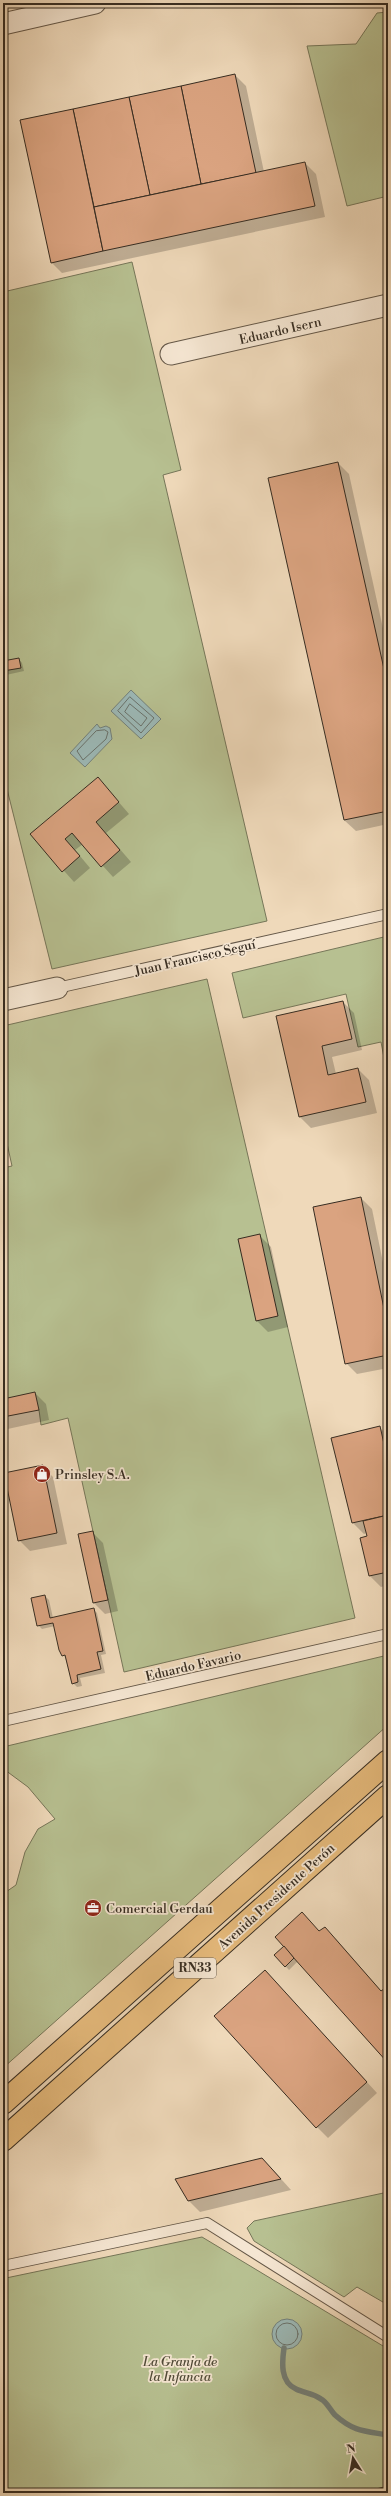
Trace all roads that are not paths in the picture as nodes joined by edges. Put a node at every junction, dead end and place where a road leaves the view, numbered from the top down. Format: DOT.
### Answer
graph roads {
  1 [pos="95,3"];
  2 [pos="3,24"];
  3 [pos="388,305"];
  4 [pos="171,354"];
  5 [pos="388,914"];
  6 [pos="57,988"];
  7 [pos="3,1000"];
  8 [pos="388,1634"];
  9 [pos="3,1721"];
  10 [pos="388,1762"];
  11 [pos="388,1796"];
  12 [pos="3,2103"];
  13 [pos="3,2140"];
  14 [pos="3,2266"];
  15 [pos="388,2337"];
  1 -- 2 [label="street"];
  3 -- 4 [label="street, Eduardo Isern"];
  5 -- 6 [label="lane, Juan Francisco Seguí"];
  6 -- 7 [label="street, Juan Francisco Seguí"];
  8 -- 9 [label="lane, Eduardo Favario"];
  10 -- 12 [label="main road, Avenida Presidente Perón / RN33"];
  11 -- 13 [label="main road, Avenida Presidente Perón / RN33"];
  14 -- 15 [label="lane"];
}
